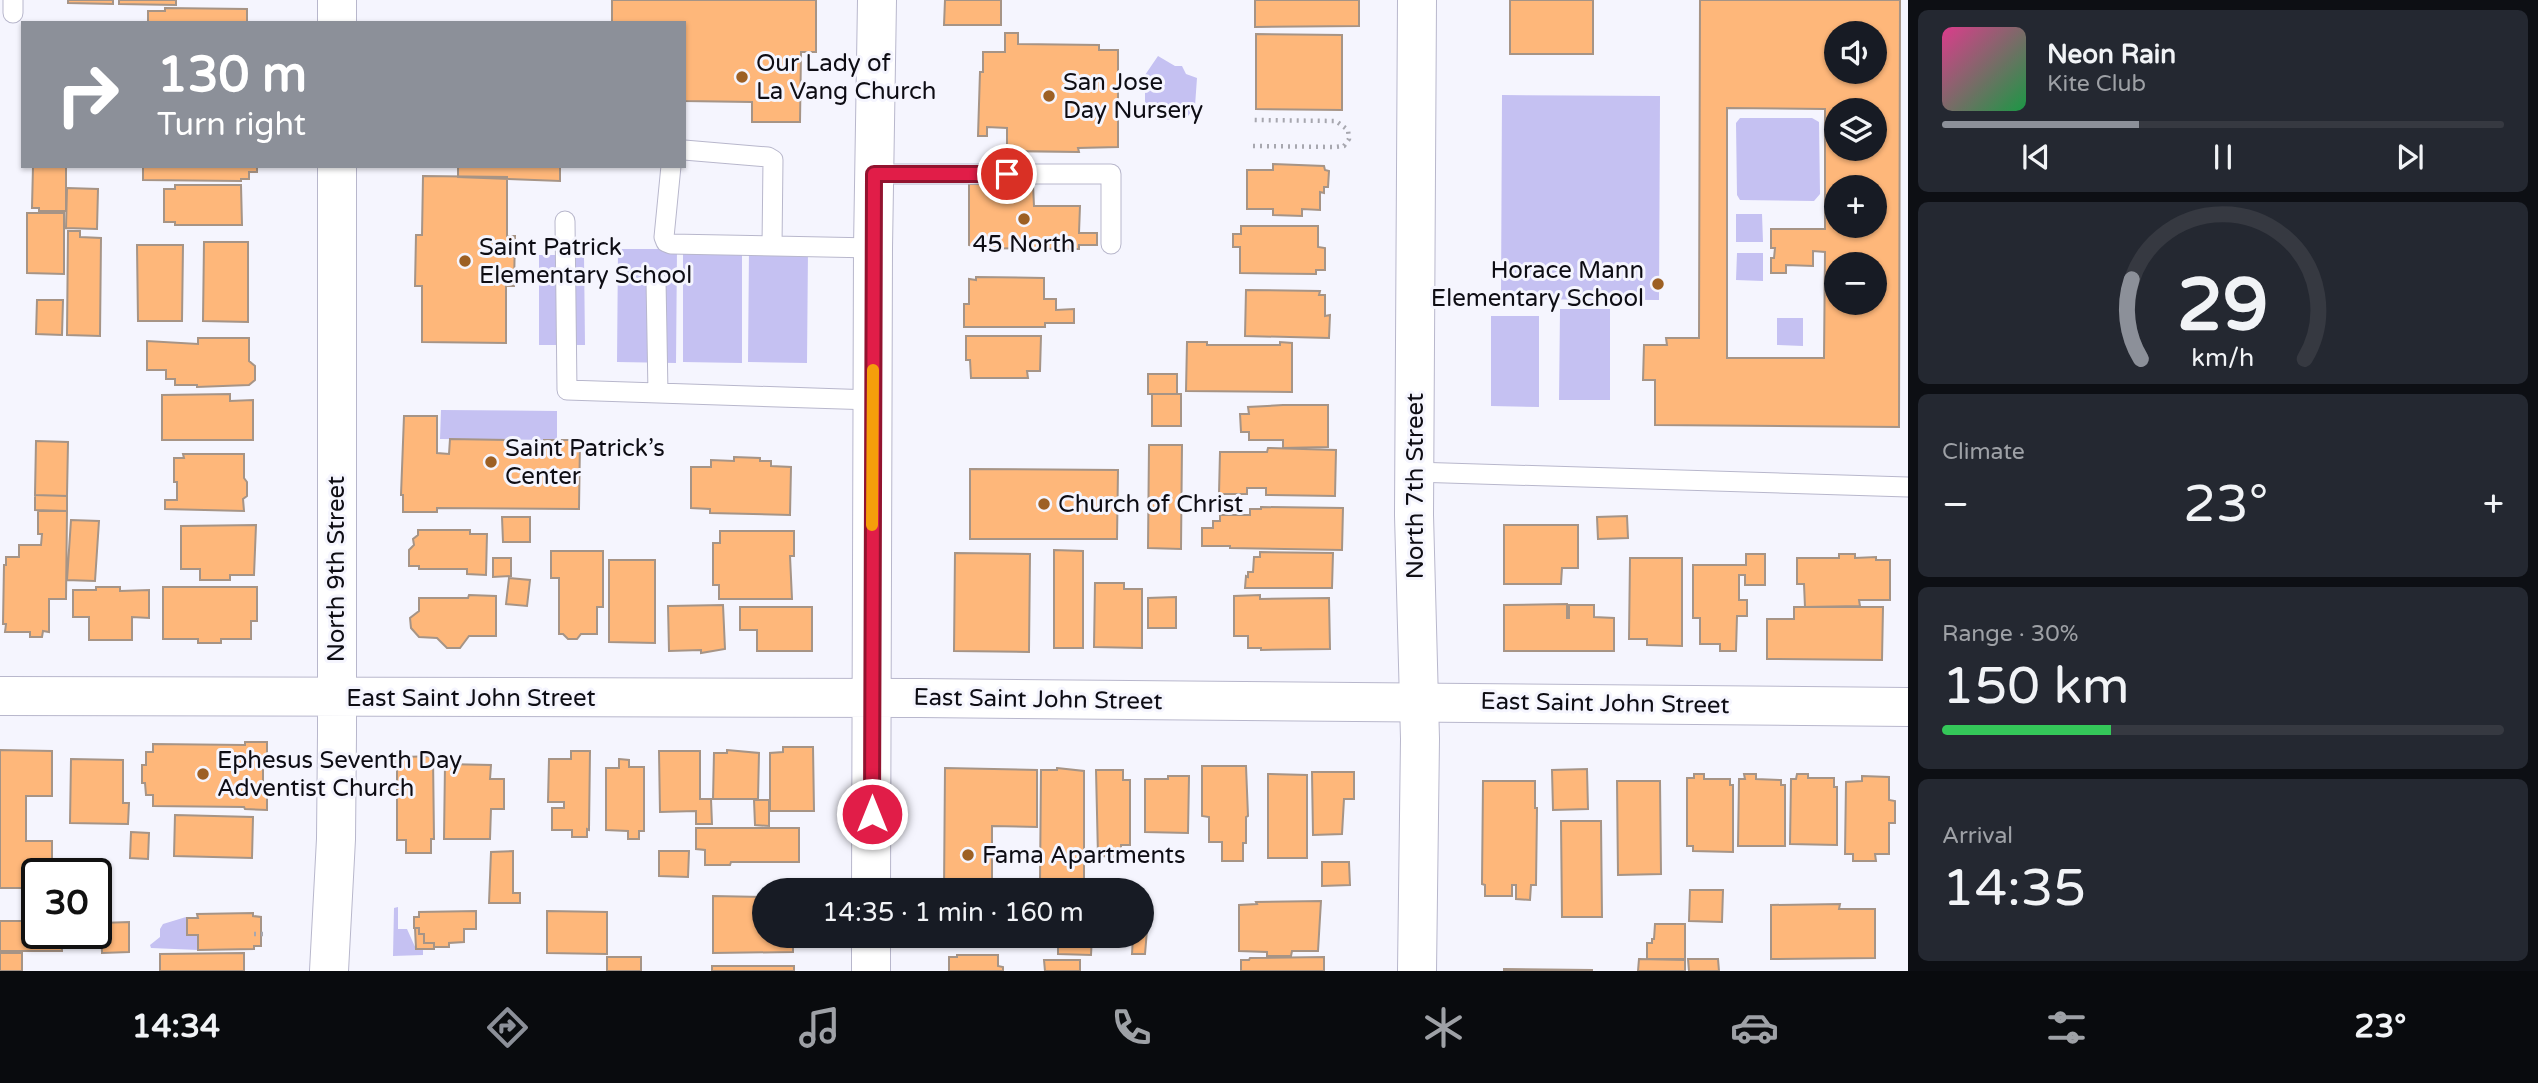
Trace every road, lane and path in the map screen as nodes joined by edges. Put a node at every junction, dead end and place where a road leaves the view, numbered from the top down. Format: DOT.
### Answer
graph roads {
  1 [pos="337,0"];
  2 [pos="877,0"];
  3 [pos="1417,0"];
  4 [pos="337,21"];
  5 [pos="1254,120"];
  6 [pos="1253,146"];
  7 [pos="686,150"];
  8 [pos="337,168"];
  9 [pos="671,168"];
  10 [pos="874,174"];
  11 [pos="565,221"];
  12 [pos="1111,244"];
  13 [pos="772,246"];
  14 [pos="873,248"];
  15 [pos="656,280"];
  16 [pos="658,393"];
  17 [pos="873,400"];
  18 [pos="1414,472"];
  19 [pos="1908,488"];
  20 [pos="0,696"];
  21 [pos="337,698"];
  22 [pos="873,698"];
  23 [pos="1419,703"];
  24 [pos="1908,707"];
  25 [pos="871,878"];
  26 [pos="254,934"];
  27 [pos="264,934"];
  28 [pos="871,948"];
  29 [pos="330,971"];
  30 [pos="871,971"];
  31 [pos="1417,971"];
  1 -- 4 [label="street"];
  2 -- 10 [label="street"];
  3 -- 18 [label="street, North 7th Street"];
  5 -- 6 [label="path"];
  7 -- 13 [label="lane"];
  8 -- 21 [label="street, North 9th Street"];
  9 -- 13 [label="lane"];
  10 -- 12 [label="lane"];
  10 -- 14 [label="street"];
  11 -- 16 [label="lane"];
  13 -- 14 [label="lane"];
  14 -- 17 [label="street"];
  15 -- 16 [label="lane"];
  16 -- 17 [label="lane"];
  17 -- 22 [label="street"];
  18 -- 19 [label="lane"];
  18 -- 23 [label="street, North 7th Street"];
  20 -- 21 [label="street, East Saint John Street"];
  21 -- 22 [label="street, East Saint John Street"];
  21 -- 29 [label="street, North 9th Street"];
  22 -- 23 [label="street, East Saint John Street"];
  22 -- 25 [label="street"];
  23 -- 24 [label="street, East Saint John Street"];
  23 -- 31 [label="street, North 7th Street"];
  26 -- 27 [label="path"];
  28 -- 30 [label="street"];
}
